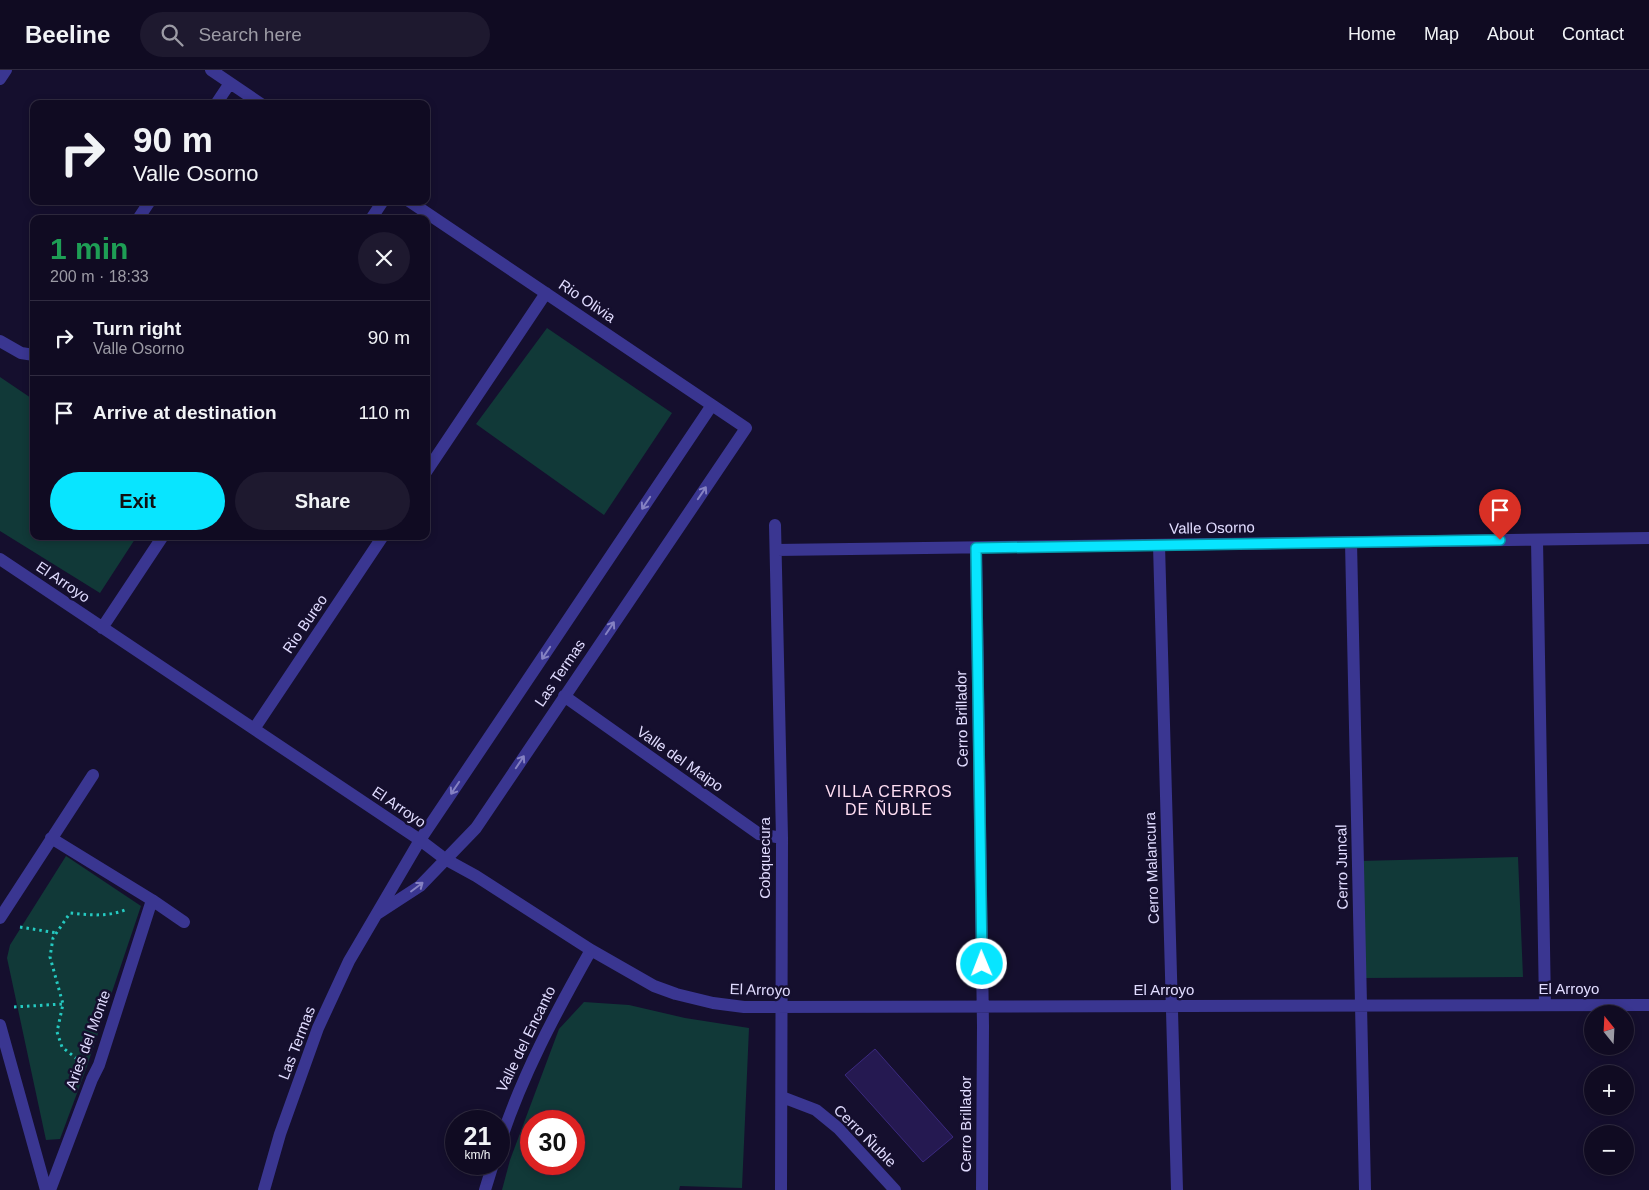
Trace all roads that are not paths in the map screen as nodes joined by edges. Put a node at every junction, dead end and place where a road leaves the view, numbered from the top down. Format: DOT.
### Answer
graph roads {
  1 [pos="6,70"];
  2 [pos="210,70"];
  3 [pos="0,79"];
  4 [pos="230,83"];
  5 [pos="219,100"];
  6 [pos="255,100"];
  7 [pos="415,205"];
  8 [pos="430,215"];
  9 [pos="430,215"];
  10 [pos="546,293"];
  11 [pos="0,341"];
  12 [pos="30,355"];
  13 [pos="712,405"];
  14 [pos="746,428"];
  15 [pos="430,466"];
  16 [pos="776,525"];
  17 [pos="1649,538"];
  18 [pos="160,540"];
  19 [pos="380,540"];
  20 [pos="1537,540"];
  21 [pos="1351,542"];
  22 [pos="1159,545"];
  23 [pos="976,548"];
  24 [pos="776,550"];
  25 [pos="0,559"];
  26 [pos="102,628"];
  27 [pos="564,696"];
  28 [pos="254,729"];
  29 [pos="93,775"];
  30 [pos="51,838"];
  31 [pos="782,838"];
  32 [pos="420,840"];
  33 [pos="446,859"];
  34 [pos="152,900"];
  35 [pos="377,914"];
  36 [pos="0,918"];
  37 [pos="184,922"];
  38 [pos="591,950"];
  39 [pos="1545,1005"];
  40 [pos="1649,1005"];
  41 [pos="1172,1006"];
  42 [pos="1362,1006"];
  43 [pos="982,1007"];
  44 [pos="782,1008"];
  45 [pos="0,1025"];
  46 [pos="782,1098"];
  47 [pos="510,1111"];
  48 [pos="490,1175"];
  49 [pos="46,1190"];
  50 [pos="50,1190"];
  51 [pos="264,1190"];
  52 [pos="485,1190"];
  53 [pos="781,1190"];
  54 [pos="895,1190"];
  55 [pos="982,1190"];
  56 [pos="1177,1190"];
  57 [pos="1365,1190"];
  1 -- 3 [label="street"];
  2 -- 4 [label="street"];
  4 -- 5 [label="street"];
  4 -- 6 [label="street"];
  7 -- 8 [label="street, Rio Olivia"];
  9 -- 10 [label="street, Rio Olivia"];
  10 -- 13 [label="street, Rio Olivia"];
  10 -- 15 [label="street"];
  11 -- 12 [label="street"];
  13 -- 14 [label="street, Rio Olivia"];
  13 -- 32 [label="street, Las Termas, one-way"];
  27 -- 14 [label="street, Las Termas, one-way"];
  16 -- 24 [label="street, Cobquecura"];
  17 -- 20 [label="street, Valle Osorno"];
  18 -- 26 [label="street"];
  19 -- 28 [label="street, Rio Bureo"];
  20 -- 21 [label="street, Valle Osorno"];
  20 -- 39 [label="street"];
  21 -- 22 [label="street, Valle Osorno"];
  21 -- 42 [label="street, Cerro Juncal"];
  22 -- 23 [label="street, Valle Osorno"];
  22 -- 41 [label="street, Cerro Malancura"];
  23 -- 24 [label="street, Valle Osorno"];
  23 -- 43 [label="street, Cerro Brillador"];
  24 -- 31 [label="street, Cobquecura"];
  25 -- 26 [label="street, El Arroyo"];
  26 -- 28 [label="street, El Arroyo"];
  27 -- 31 [label="street, Valle del Maipo"];
  33 -- 27 [label="street, Las Termas, one-way"];
  28 -- 32 [label="street, El Arroyo"];
  29 -- 30 [label="street"];
  30 -- 34 [label="street"];
  30 -- 36 [label="street"];
  31 -- 44 [label="street, Cobquecura"];
  32 -- 33 [label="street, El Arroyo"];
  32 -- 35 [label="street, Las Termas"];
  35 -- 33 [label="street, Las Termas, one-way"];
  33 -- 38 [label="street, El Arroyo"];
  34 -- 37 [label="street"];
  34 -- 50 [label="street, Aries del Monte"];
  35 -- 51 [label="street, Las Termas"];
  38 -- 44 [label="street, El Arroyo"];
  38 -- 47 [label="street, Valle del Encanto"];
  39 -- 40 [label="street, El Arroyo"];
  39 -- 42 [label="street, El Arroyo"];
  41 -- 42 [label="street, El Arroyo"];
  41 -- 43 [label="street, El Arroyo"];
  41 -- 56 [label="street, Cerro Malancura"];
  42 -- 57 [label="street, Cerro Juncal"];
  43 -- 44 [label="street, El Arroyo"];
  43 -- 55 [label="street, Cerro Brillador"];
  44 -- 46 [label="street, Cobquecura"];
  45 -- 49 [label="street"];
  46 -- 53 [label="street, Cobquecura"];
  46 -- 54 [label="street, Cerro Ñuble"];
  48 -- 52 [label="street"];
}
